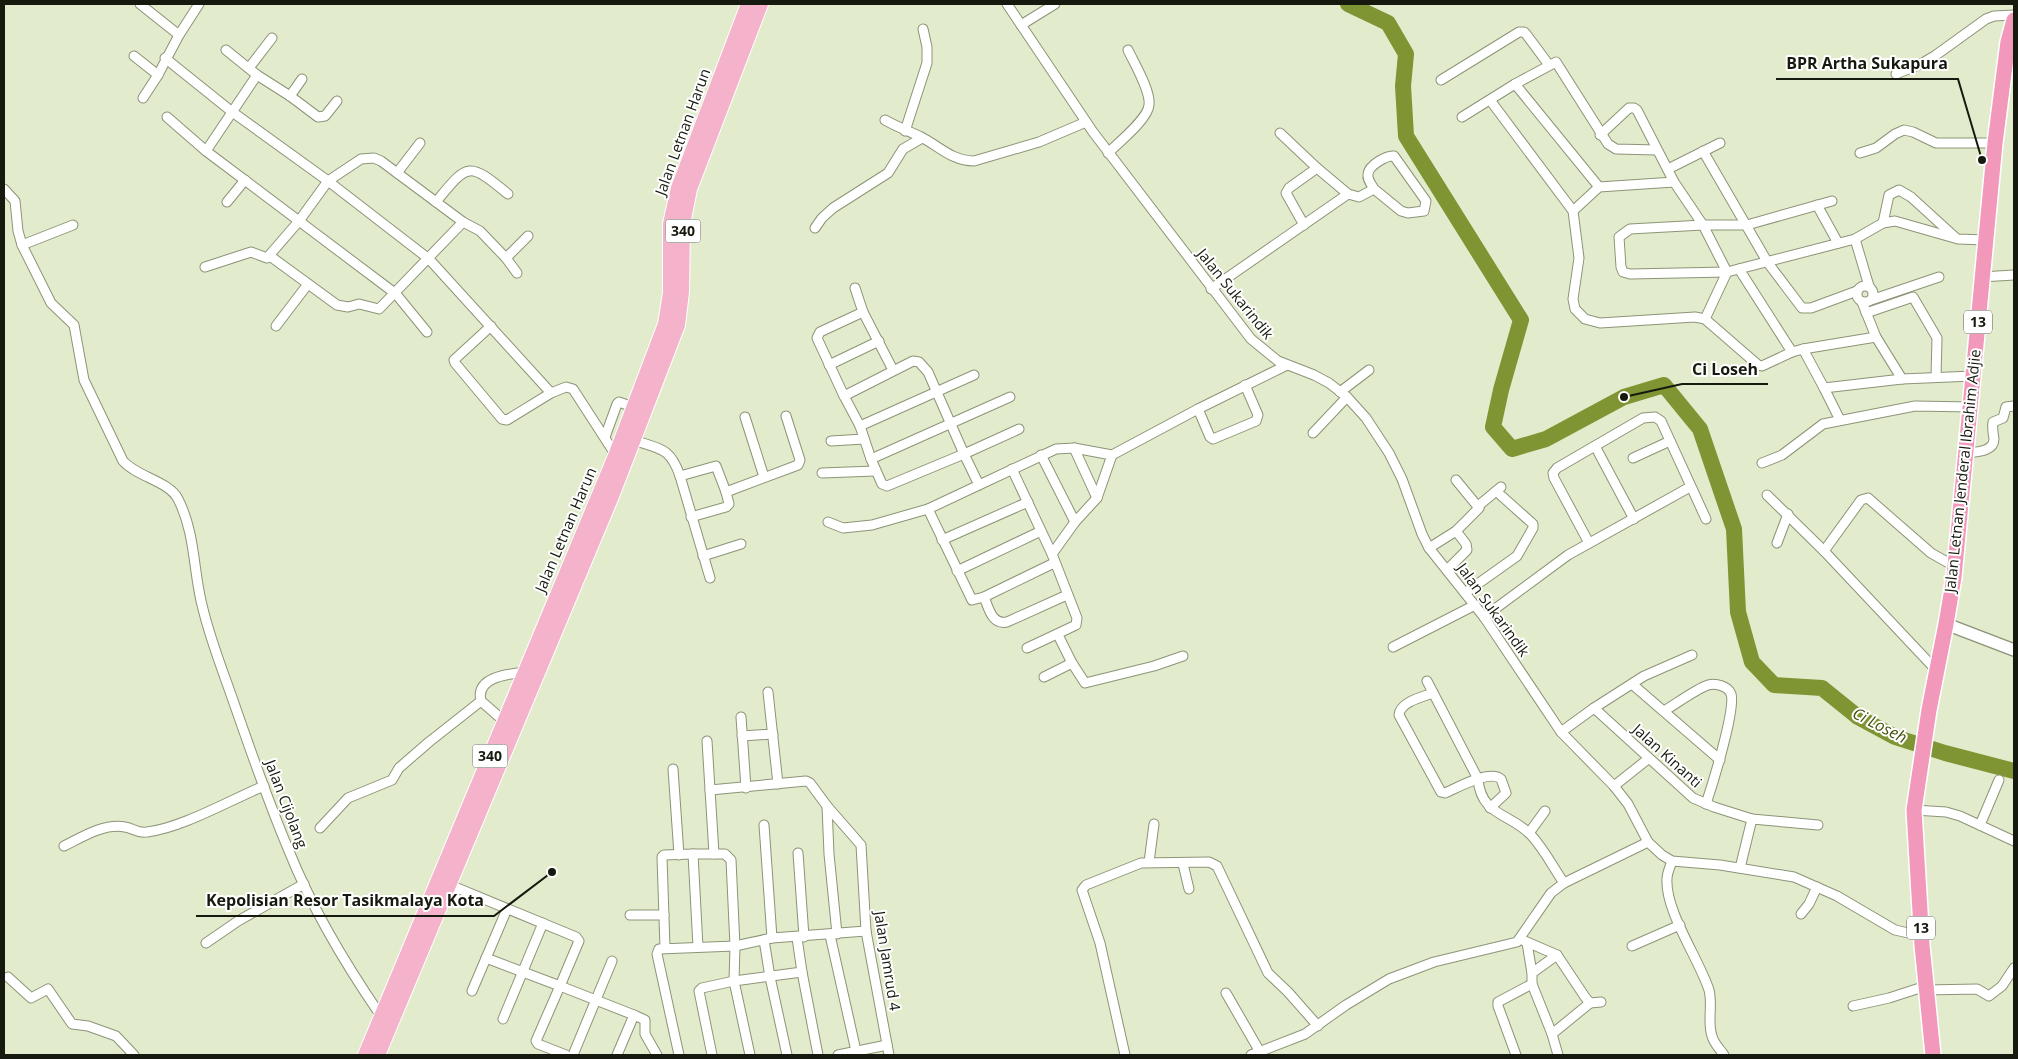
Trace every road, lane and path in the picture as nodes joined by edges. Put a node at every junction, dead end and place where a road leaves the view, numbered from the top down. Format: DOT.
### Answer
graph roads {
  1 [pos="140,4"];
  2 [pos="199,4"];
  3 [pos="748,4"];
  4 [pos="761,4"];
  5 [pos="1007,4"];
  6 [pos="1055,4"];
  7 [pos="2014,16"];
  8 [pos="2014,20"];
  9 [pos="1021,25"];
  10 [pos="923,30"];
  11 [pos="179,35"];
  12 [pos="272,38"];
  13 [pos="226,50"];
  14 [pos="1128,50"];
  15 [pos="134,56"];
  16 [pos="165,58"];
  17 [pos="1549,65"];
  18 [pos="249,68"];
  19 [pos="1896,74"];
  20 [pos="158,75"];
  21 [pos="256,75"];
  22 [pos="302,79"];
  23 [pos="1441,80"];
  24 [pos="1515,84"];
  25 [pos="290,96"];
  26 [pos="143,98"];
  27 [pos="1490,100"];
  28 [pos="337,101"];
  29 [pos="231,111"];
  30 [pos="1462,117"];
  31 [pos="167,118"];
  32 [pos="885,120"];
  33 [pos="1086,122"];
  34 [pos="905,132"];
  35 [pos="1280,134"];
  36 [pos="1600,135"];
  37 [pos="922,138"];
  38 [pos="420,143"];
  39 [pos="1720,143"];
  40 [pos="1995,143"];
  41 [pos="1657,150"];
  42 [pos="206,151"];
  43 [pos="1703,151"];
  44 [pos="1108,153"];
  45 [pos="1860,153"];
  46 [pos="1317,168"];
  47 [pos="1668,168"];
  48 [pos="397,173"];
  49 [pos="245,180"];
  50 [pos="328,181"];
  51 [pos="1674,182"];
  52 [pos="1599,187"];
  53 [pos="4,189"];
  54 [pos="1374,189"];
  55 [pos="508,194"];
  56 [pos="1348,194"];
  57 [pos="1832,201"];
  58 [pos="227,202"];
  59 [pos="436,202"];
  60 [pos="1818,205"];
  61 [pos="1573,211"];
  62 [pos="299,221"];
  63 [pos="462,222"];
  64 [pos="1883,222"];
  65 [pos="73,225"];
  66 [pos="1304,225"];
  67 [pos="1703,225"];
  68 [pos="1747,225"];
  69 [pos="815,228"];
  70 [pos="528,236"];
  71 [pos="1855,239"];
  72 [pos="1958,239"];
  73 [pos="1985,240"];
  74 [pos="1838,244"];
  75 [pos="22,245"];
  76 [pos="270,256"];
  77 [pos="506,258"];
  78 [pos="429,259"];
  79 [pos="1768,263"];
  80 [pos="205,267"];
  81 [pos="1739,269"];
  82 [pos="1727,272"];
  83 [pos="518,273"];
  84 [pos="2014,275"];
  85 [pos="1939,277"];
  86 [pos="1982,277"];
  87 [pos="308,284"];
  88 [pos="1870,286"];
  89 [pos="855,288"];
  90 [pos="1908,288"];
  91 [pos="1212,289"];
  92 [pos="1857,291"];
  93 [pos="396,294"];
  94 [pos="1913,297"];
  95 [pos="1866,301"];
  96 [pos="863,312"];
  97 [pos="1866,313"];
  98 [pos="1705,319"];
  99 [pos="276,326"];
  100 [pos="491,326"];
  101 [pos="428,332"];
  102 [pos="1876,336"];
  103 [pos="879,341"];
  104 [pos="1803,349"];
  105 [pos="1792,352"];
  106 [pos="829,365"];
  107 [pos="1287,365"];
  108 [pos="893,370"];
  109 [pos="1369,370"];
  110 [pos="974,375"];
  111 [pos="1973,376"];
  112 [pos="1936,377"];
  113 [pos="1902,378"];
  114 [pos="1246,385"];
  115 [pos="1824,388"];
  116 [pos="551,393"];
  117 [pos="937,393"];
  118 [pos="1344,394"];
  119 [pos="844,396"];
  120 [pos="1010,397"];
  121 [pos="2014,406"];
  122 [pos="632,407"];
  123 [pos="1971,407"];
  124 [pos="1198,409"];
  125 [pos="786,416"];
  126 [pos="745,417"];
  127 [pos="1840,420"];
  128 [pos="950,425"];
  129 [pos="860,426"];
  130 [pos="1019,429"];
  131 [pos="1313,433"];
  132 [pos="605,436"];
  133 [pos="864,439"];
  134 [pos="634,440"];
  135 [pos="831,441"];
  136 [pos="1670,441"];
  137 [pos="1595,446"];
  138 [pos="1074,448"];
  139 [pos="1966,453"];
  140 [pos="964,454"];
  141 [pos="1042,455"];
  142 [pos="1112,455"];
  143 [pos="1633,458"];
  144 [pos="620,459"];
  145 [pos="871,459"];
  146 [pos="1762,463"];
  147 [pos="1012,469"];
  148 [pos="875,471"];
  149 [pos="822,473"];
  150 [pos="680,476"];
  151 [pos="764,477"];
  152 [pos="1456,480"];
  153 [pos="979,485"];
  154 [pos="1690,487"];
  155 [pos="726,492"];
  156 [pos="1767,495"];
  157 [pos="1097,498"];
  158 [pos="1028,502"];
  159 [pos="1478,506"];
  160 [pos="928,510"];
  161 [pos="1788,514"];
  162 [pos="691,517"];
  163 [pos="1634,519"];
  164 [pos="1706,519"];
  165 [pos="828,522"];
  166 [pos="1075,522"];
  167 [pos="1041,531"];
  168 [pos="1456,531"];
  169 [pos="942,540"];
  170 [pos="1589,543"];
  171 [pos="1778,543"];
  172 [pos="741,544"];
  173 [pos="1429,548"];
  174 [pos="1824,551"];
  175 [pos="703,556"];
  176 [pos="1053,558"];
  177 [pos="1954,566"];
  178 [pos="1446,570"];
  179 [pos="957,571"];
  180 [pos="710,578"];
  181 [pos="1465,593"];
  182 [pos="1067,594"];
  183 [pos="984,597"];
  184 [pos="1475,605"];
  185 [pos="1484,617"];
  186 [pos="1946,624"];
  187 [pos="1058,635"];
  188 [pos="1393,647"];
  189 [pos="1027,648"];
  190 [pos="2014,650"];
  191 [pos="1692,655"];
  192 [pos="1183,656"];
  193 [pos="1072,663"];
  194 [pos="532,667"];
  195 [pos="1937,670"];
  196 [pos="1044,677"];
  197 [pos="1427,681"];
  198 [pos="1632,684"];
  199 [pos="768,692"];
  200 [pos="1433,692"];
  201 [pos="481,701"];
  202 [pos="1594,708"];
  203 [pos="1664,711"];
  204 [pos="741,717"];
  205 [pos="505,722"];
  206 [pos="1562,732"];
  207 [pos="773,734"];
  208 [pos="742,736"];
  209 [pos="706,741"];
  210 [pos="1648,759"];
  211 [pos="1720,760"];
  212 [pos="673,770"];
  213 [pos="1478,779"];
  214 [pos="1999,780"];
  215 [pos="778,784"];
  216 [pos="264,786"];
  217 [pos="1614,786"];
  218 [pos="746,788"];
  219 [pos="710,790"];
  220 [pos="1706,804"];
  221 [pos="1915,805"];
  222 [pos="827,806"];
  223 [pos="1490,808"];
  224 [pos="1545,811"];
  225 [pos="1752,819"];
  226 [pos="1154,824"];
  227 [pos="764,825"];
  228 [pos="1818,825"];
  229 [pos="1980,825"];
  230 [pos="320,828"];
  231 [pos="1529,833"];
  232 [pos="2014,841"];
  233 [pos="1648,842"];
  234 [pos="64,846"];
  235 [pos="798,853"];
  236 [pos="679,854"];
  237 [pos="693,854"];
  238 [pos="714,854"];
  239 [pos="1672,861"];
  240 [pos="1149,862"];
  241 [pos="1183,864"];
  242 [pos="1740,868"];
  243 [pos="1564,883"];
  244 [pos="304,884"];
  245 [pos="450,885"];
  246 [pos="1817,887"];
  247 [pos="1189,889"];
  248 [pos="507,909"];
  249 [pos="1801,914"];
  250 [pos="630,915"];
  251 [pos="664,916"];
  252 [pos="427,923"];
  253 [pos="543,923"];
  254 [pos="1680,925"];
  255 [pos="866,932"];
  256 [pos="834,935"];
  257 [pos="1922,936"];
  258 [pos="800,938"];
  259 [pos="768,939"];
  260 [pos="1524,941"];
  261 [pos="206,944"];
  262 [pos="735,946"];
  263 [pos="1632,946"];
  264 [pos="698,947"];
  265 [pos="665,948"];
  266 [pos="1557,955"];
  267 [pos="486,958"];
  268 [pos="612,961"];
  269 [pos="2014,968"];
  270 [pos="523,972"];
  271 [pos="802,972"];
  272 [pos="1532,974"];
  273 [pos="8,977"];
  274 [pos="770,977"];
  275 [pos="734,981"];
  276 [pos="1532,984"];
  277 [pos="560,986"];
  278 [pos="1926,988"];
  279 [pos="472,991"];
  280 [pos="1226,993"];
  281 [pos="596,1000"];
  282 [pos="1602,1002"];
  283 [pos="1590,1003"];
  284 [pos="1853,1006"];
  285 [pos="634,1015"];
  286 [pos="381,1016"];
  287 [pos="503,1019"];
  288 [pos="1318,1026"];
  289 [pos="1552,1034"];
  290 [pos="887,1045"];
  291 [pos="860,1052"];
  292 [pos="1255,1054"];
  293 [pos="134,1055"];
  294 [pos="364,1055"];
  295 [pos="378,1055"];
  296 [pos="566,1055"];
  297 [pos="573,1055"];
  298 [pos="617,1055"];
  299 [pos="657,1055"];
  300 [pos="679,1055"];
  301 [pos="712,1055"];
  302 [pos="750,1055"];
  303 [pos="787,1055"];
  304 [pos="818,1055"];
  305 [pos="838,1055"];
  306 [pos="889,1055"];
  307 [pos="1125,1055"];
  308 [pos="1516,1055"];
  309 [pos="1558,1055"];
  310 [pos="1724,1055"];
  311 [pos="1933,1055"];
  1 -- 11 [label="street"];
  2 -- 11 [label="street"];
  3 -- 122 [label="main road, Jalan Letnan Harun / 340"];
  4 -- 134 [label="main road, Jalan Letnan Harun / 340"];
  5 -- 9 [label="street, Jalan Sukarindik"];
  6 -- 9 [label="street"];
  7 -- 19 [label="street"];
  8 -- 40 [label="highway, Jalan Letnan Jenderal Ibrahim Adjie / 13"];
  9 -- 33 [label="street, Jalan Sukarindik"];
  10 -- 34 [label="street"];
  11 -- 16 [label="street"];
  12 -- 18 [label="street"];
  13 -- 18 [label="street"];
  14 -- 44 [label="street"];
  15 -- 20 [label="street"];
  16 -- 20 [label="street"];
  16 -- 29 [label="street"];
  17 -- 23 [label="street"];
  17 -- 24 [label="street"];
  17 -- 36 [label="street"];
  18 -- 21 [label="street"];
  20 -- 26 [label="street"];
  21 -- 25 [label="street"];
  21 -- 29 [label="street"];
  22 -- 25 [label="street"];
  24 -- 27 [label="street"];
  24 -- 52 [label="street"];
  25 -- 28 [label="street"];
  27 -- 30 [label="street"];
  27 -- 61 [label="street"];
  29 -- 42 [label="street"];
  29 -- 50 [label="street"];
  31 -- 42 [label="street"];
  32 -- 34 [label="street"];
  33 -- 37 [label="street"];
  33 -- 44 [label="street, Jalan Sukarindik"];
  34 -- 37 [label="street"];
  35 -- 46 [label="street"];
  36 -- 41 [label="street"];
  36 -- 41 [label="street"];
  37 -- 69 [label="street"];
  38 -- 48 [label="street"];
  39 -- 43 [label="street"];
  40 -- 45 [label="street"];
  40 -- 73 [label="highway, Jalan Letnan Jenderal Ibrahim Adjie / 13"];
  41 -- 47 [label="street"];
  42 -- 49 [label="street"];
  43 -- 47 [label="street"];
  43 -- 68 [label="street"];
  44 -- 91 [label="street, Jalan Sukarindik"];
  46 -- 56 [label="street"];
  46 -- 66 [label="street"];
  47 -- 51 [label="street"];
  48 -- 50 [label="street"];
  48 -- 59 [label="street"];
  49 -- 58 [label="street"];
  49 -- 62 [label="street"];
  50 -- 62 [label="street"];
  50 -- 78 [label="street"];
  51 -- 52 [label="street"];
  51 -- 67 [label="street"];
  52 -- 61 [label="street"];
  53 -- 75 [label="street, Jalan Cijolang"];
  54 -- 54 [label="street"];
  54 -- 56 [label="street"];
  55 -- 59 [label="street"];
  56 -- 66 [label="street"];
  57 -- 60 [label="street"];
  59 -- 63 [label="street"];
  60 -- 68 [label="street"];
  60 -- 74 [label="street"];
  61 -- 98 [label="street"];
  62 -- 76 [label="street"];
  62 -- 93 [label="street"];
  63 -- 77 [label="street"];
  63 -- 78 [label="street"];
  64 -- 71 [label="street"];
  64 -- 72 [label="street"];
  64 -- 72 [label="street"];
  65 -- 75 [label="street"];
  66 -- 91 [label="street"];
  67 -- 68 [label="street"];
  67 -- 82 [label="street"];
  67 -- 82 [label="street"];
  68 -- 79 [label="street"];
  70 -- 77 [label="street"];
  71 -- 74 [label="street"];
  71 -- 88 [label="street"];
  72 -- 73 [label="street"];
  73 -- 86 [label="highway, Jalan Letnan Jenderal Ibrahim Adjie / 13"];
  74 -- 79 [label="street"];
  75 -- 216 [label="street, Jalan Cijolang"];
  76 -- 80 [label="street"];
  76 -- 87 [label="street"];
  77 -- 83 [label="street"];
  78 -- 93 [label="street"];
  78 -- 100 [label="street"];
  79 -- 81 [label="street"];
  79 -- 92 [label="street"];
  81 -- 82 [label="street"];
  81 -- 105 [label="street"];
  82 -- 98 [label="street"];
  84 -- 86 [label="street"];
  85 -- 90 [label="street"];
  86 -- 111 [label="highway, Jalan Letnan Jenderal Ibrahim Adjie / 13"];
  87 -- 93 [label="street"];
  87 -- 99 [label="street"];
  88 -- 92 [label="street"];
  88 -- 95 [label="street"];
  89 -- 96 [label="street"];
  90 -- 94 [label="street"];
  90 -- 95 [label="street"];
  91 -- 107 [label="street, Jalan Sukarindik"];
  92 -- 95 [label="street"];
  93 -- 101 [label="street"];
  94 -- 97 [label="street"];
  94 -- 112 [label="street"];
  95 -- 97 [label="street"];
  96 -- 103 [label="street"];
  96 -- 106 [label="street"];
  97 -- 102 [label="street"];
  98 -- 105 [label="street"];
  100 -- 116 [label="street"];
  100 -- 116 [label="street"];
  102 -- 104 [label="street"];
  102 -- 113 [label="street"];
  103 -- 106 [label="street"];
  103 -- 108 [label="street"];
  104 -- 105 [label="street"];
  104 -- 115 [label="street"];
  106 -- 119 [label="street"];
  107 -- 114 [label="street"];
  107 -- 118 [label="street, Jalan Sukarindik"];
  108 -- 117 [label="street"];
  108 -- 119 [label="street"];
  109 -- 118 [label="street"];
  110 -- 117 [label="street"];
  111 -- 112 [label="street"];
  111 -- 123 [label="highway, Jalan Letnan Jenderal Ibrahim Adjie / 13"];
  112 -- 113 [label="street"];
  113 -- 115 [label="street"];
  114 -- 124 [label="street"];
  114 -- 124 [label="street"];
  115 -- 127 [label="street"];
  116 -- 132 [label="street"];
  117 -- 128 [label="street"];
  117 -- 129 [label="street"];
  118 -- 131 [label="street"];
  118 -- 173 [label="street, Jalan Sukarindik"];
  119 -- 129 [label="street"];
  120 -- 128 [label="street"];
  121 -- 139 [label="street"];
  122 -- 132 [label="street"];
  122 -- 144 [label="main road, Jalan Letnan Harun / 340"];
  123 -- 127 [label="street"];
  123 -- 139 [label="highway, Jalan Letnan Jenderal Ibrahim Adjie / 13"];
  124 -- 142 [label="street"];
  125 -- 151 [label="street"];
  126 -- 151 [label="street"];
  127 -- 146 [label="street"];
  128 -- 140 [label="street"];
  128 -- 145 [label="street"];
  129 -- 133 [label="street"];
  130 -- 140 [label="street"];
  132 -- 144 [label="street"];
  133 -- 135 [label="street"];
  133 -- 145 [label="street"];
  134 -- 144 [label="main road, Jalan Letnan Harun / 340"];
  134 -- 150 [label="street"];
  136 -- 137 [label="street"];
  136 -- 143 [label="street"];
  136 -- 154 [label="street"];
  137 -- 163 [label="street"];
  137 -- 170 [label="street"];
  138 -- 141 [label="street"];
  138 -- 142 [label="street"];
  138 -- 157 [label="street"];
  139 -- 177 [label="highway, Jalan Letnan Jenderal Ibrahim Adjie / 13"];
  140 -- 148 [label="street"];
  140 -- 153 [label="street"];
  141 -- 147 [label="street"];
  141 -- 166 [label="street"];
  142 -- 157 [label="street"];
  144 -- 194 [label="main road, Jalan Letnan Harun / 340"];
  145 -- 148 [label="street"];
  147 -- 153 [label="street"];
  147 -- 158 [label="street"];
  148 -- 149 [label="street"];
  150 -- 155 [label="street"];
  150 -- 162 [label="street"];
  151 -- 155 [label="street"];
  152 -- 159 [label="street"];
  153 -- 160 [label="street"];
  154 -- 163 [label="street"];
  154 -- 164 [label="street"];
  155 -- 162 [label="street"];
  156 -- 161 [label="street"];
  157 -- 166 [label="street"];
  158 -- 167 [label="street"];
  158 -- 169 [label="street"];
  159 -- 168 [label="street"];
  159 -- 181 [label="street"];
  160 -- 165 [label="street"];
  160 -- 169 [label="street"];
  161 -- 171 [label="street"];
  161 -- 174 [label="street"];
  162 -- 175 [label="street"];
  163 -- 170 [label="street"];
  166 -- 176 [label="street"];
  167 -- 176 [label="street"];
  167 -- 179 [label="street"];
  168 -- 173 [label="street"];
  168 -- 178 [label="street"];
  169 -- 179 [label="street"];
  170 -- 185 [label="street"];
  172 -- 175 [label="street"];
  173 -- 178 [label="street, Jalan Sukarindik"];
  174 -- 177 [label="street"];
  174 -- 195 [label="street"];
  175 -- 180 [label="street"];
  176 -- 182 [label="street"];
  176 -- 183 [label="street"];
  177 -- 186 [label="highway, Jalan Letnan Jenderal Ibrahim Adjie / 13"];
  178 -- 181 [label="street, Jalan Sukarindik"];
  179 -- 183 [label="street"];
  181 -- 184 [label="street, Jalan Sukarindik"];
  182 -- 183 [label="street"];
  182 -- 187 [label="street"];
  184 -- 185 [label="street, Jalan Sukarindik"];
  184 -- 188 [label="street"];
  185 -- 206 [label="street, Jalan Sukarindik"];
  186 -- 190 [label="street"];
  186 -- 195 [label="highway, 13"];
  187 -- 189 [label="street"];
  187 -- 193 [label="street"];
  191 -- 198 [label="street"];
  192 -- 193 [label="street"];
  193 -- 196 [label="street"];
  194 -- 201 [label="street"];
  194 -- 205 [label="main road, Jalan Letnan Harun / 340"];
  194 -- 245 [label="main road, Jalan Letnan Harun / 340"];
  195 -- 221 [label="highway, 13"];
  197 -- 200 [label="street"];
  198 -- 202 [label="street"];
  198 -- 203 [label="street"];
  199 -- 207 [label="street"];
  200 -- 213 [label="street"];
  200 -- 213 [label="street"];
  201 -- 205 [label="street"];
  201 -- 230 [label="street"];
  202 -- 206 [label="street"];
  202 -- 210 [label="street, Jalan Kinanti"];
  203 -- 211 [label="street"];
  203 -- 211 [label="street"];
  204 -- 208 [label="street"];
  205 -- 252 [label="main road, Jalan Letnan Harun / 340"];
  206 -- 217 [label="street, Jalan Sukarindik"];
  207 -- 208 [label="street"];
  207 -- 215 [label="street"];
  208 -- 218 [label="street"];
  209 -- 219 [label="street"];
  210 -- 217 [label="street"];
  210 -- 220 [label="street, Jalan Kinanti"];
  211 -- 220 [label="street"];
  212 -- 236 [label="street"];
  213 -- 223 [label="street"];
  213 -- 223 [label="street"];
  214 -- 229 [label="street"];
  215 -- 218 [label="street"];
  215 -- 222 [label="street"];
  216 -- 234 [label="street"];
  216 -- 244 [label="street, Jalan Cijolang"];
  217 -- 233 [label="street, Jalan Sukarindik"];
  218 -- 219 [label="street"];
  219 -- 238 [label="street"];
  220 -- 225 [label="street, Jalan Kinanti"];
  221 -- 229 [label="street"];
  221 -- 257 [label="highway, 13"];
  222 -- 255 [label="street, Jalan Jamrud 4"];
  222 -- 256 [label="street"];
  223 -- 231 [label="street"];
  224 -- 231 [label="street"];
  225 -- 228 [label="street, Jalan Kinanti"];
  225 -- 242 [label="street"];
  226 -- 240 [label="street"];
  227 -- 259 [label="street"];
  229 -- 232 [label="street"];
  231 -- 243 [label="street"];
  233 -- 239 [label="street"];
  233 -- 243 [label="street"];
  235 -- 258 [label="street"];
  236 -- 237 [label="street"];
  236 -- 251 [label="street"];
  237 -- 238 [label="street"];
  237 -- 264 [label="street"];
  238 -- 262 [label="street"];
  239 -- 242 [label="street"];
  239 -- 254 [label="street"];
  240 -- 241 [label="street"];
  240 -- 307 [label="street"];
  241 -- 247 [label="street"];
  241 -- 288 [label="street"];
  242 -- 246 [label="street"];
  243 -- 260 [label="street"];
  244 -- 261 [label="street"];
  244 -- 286 [label="street, Jalan Cijolang"];
  245 -- 248 [label="street"];
  245 -- 252 [label="main road, Jalan Letnan Harun / 340"];
  246 -- 249 [label="street"];
  246 -- 257 [label="street"];
  248 -- 253 [label="street"];
  248 -- 267 [label="street"];
  250 -- 251 [label="street"];
  251 -- 265 [label="street"];
  252 -- 286 [label="main road, Jalan Letnan Harun / 340"];
  252 -- 295 [label="main road, Jalan Letnan Harun / 340"];
  253 -- 270 [label="street"];
  253 -- 277 [label="street"];
  254 -- 263 [label="street"];
  254 -- 310 [label="street"];
  255 -- 256 [label="street"];
  255 -- 290 [label="street, Jalan Jamrud 4"];
  256 -- 258 [label="street"];
  256 -- 291 [label="street"];
  257 -- 278 [label="highway, 13"];
  258 -- 259 [label="street"];
  258 -- 271 [label="street"];
  259 -- 262 [label="street"];
  259 -- 274 [label="street"];
  260 -- 266 [label="street"];
  260 -- 272 [label="street"];
  260 -- 288 [label="street"];
  262 -- 264 [label="street"];
  262 -- 275 [label="street"];
  264 -- 265 [label="street"];
  265 -- 300 [label="street"];
  266 -- 272 [label="street"];
  266 -- 283 [label="street"];
  267 -- 270 [label="street"];
  267 -- 279 [label="street"];
  268 -- 281 [label="street"];
  269 -- 278 [label="street"];
  270 -- 277 [label="street"];
  270 -- 287 [label="street"];
  271 -- 274 [label="street"];
  271 -- 304 [label="street"];
  272 -- 276 [label="street"];
  273 -- 293 [label="street"];
  274 -- 275 [label="street"];
  274 -- 303 [label="street"];
  275 -- 301 [label="street"];
  275 -- 302 [label="street"];
  276 -- 289 [label="street"];
  276 -- 308 [label="street"];
  277 -- 281 [label="street"];
  277 -- 296 [label="street"];
  278 -- 284 [label="street"];
  278 -- 311 [label="highway, 13"];
  280 -- 292 [label="street"];
  281 -- 285 [label="street"];
  281 -- 297 [label="street"];
  282 -- 283 [label="street"];
  283 -- 289 [label="street"];
  285 -- 298 [label="street"];
  285 -- 299 [label="street"];
  286 -- 294 [label="main road, Jalan Letnan Harun / 340"];
  288 -- 292 [label="street"];
  289 -- 309 [label="street"];
  290 -- 291 [label="street"];
  290 -- 306 [label="street, Jalan Jamrud 4"];
  291 -- 305 [label="street"];
}
